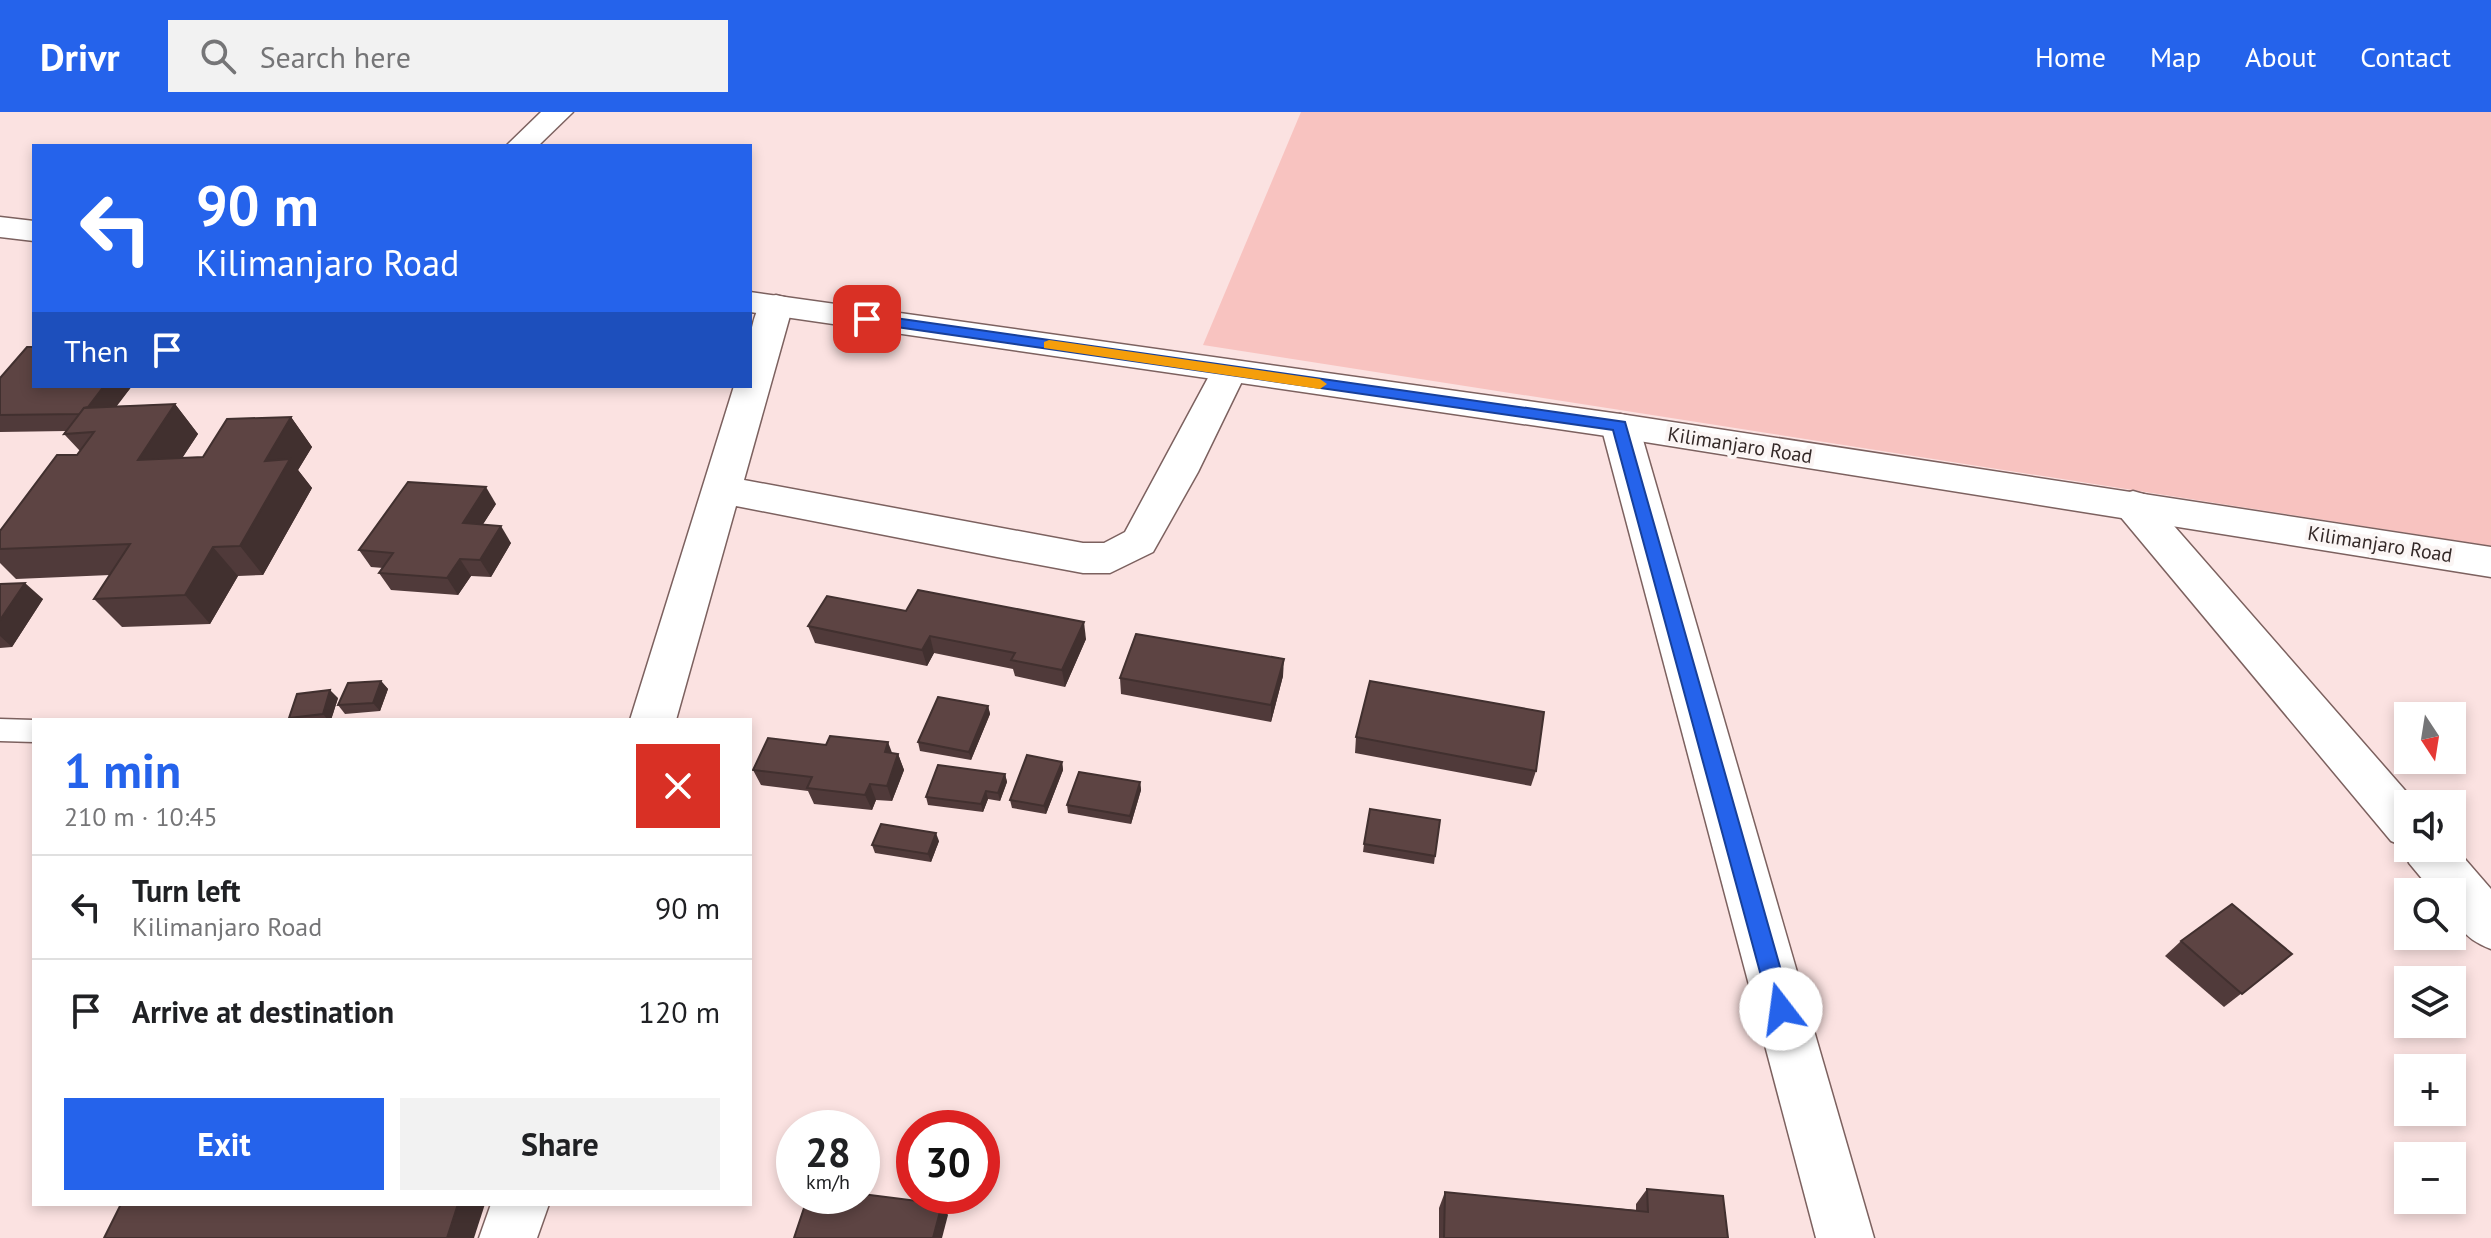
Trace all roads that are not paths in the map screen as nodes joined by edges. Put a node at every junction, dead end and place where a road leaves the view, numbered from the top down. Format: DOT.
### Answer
graph roads {
  1 [pos="558,112"];
  2 [pos="523,144"];
  3 [pos="0,227"];
  4 [pos="32,231"];
  5 [pos="763,304"];
  6 [pos="752,352"];
  7 [pos="1229,371"];
  8 [pos="744,388"];
  9 [pos="1620,426"];
  10 [pos="721,489"];
  11 [pos="2133,505"];
  12 [pos="2491,562"];
  13 [pos="654,718"];
  14 [pos="0,730"];
  15 [pos="32,731"];
  16 [pos="2394,811"];
  17 [pos="2438,862"];
  18 [pos="2491,926"];
  19 [pos="519,1206"];
  20 [pos="508,1238"];
  21 [pos="1845,1238"];
  1 -- 2 [label="street"];
  3 -- 4 [label="street"];
  5 -- 6 [label="street"];
  5 -- 7 [label="street, Kilimanjaro Road"];
  7 -- 9 [label="street, Kilimanjaro Road"];
  7 -- 10 [label="street"];
  8 -- 10 [label="street"];
  9 -- 11 [label="street, Kilimanjaro Road"];
  9 -- 21 [label="street"];
  10 -- 13 [label="street"];
  11 -- 12 [label="street, Kilimanjaro Road"];
  11 -- 16 [label="street"];
  14 -- 15 [label="lane"];
  17 -- 18 [label="street"];
  19 -- 20 [label="street"];
}
